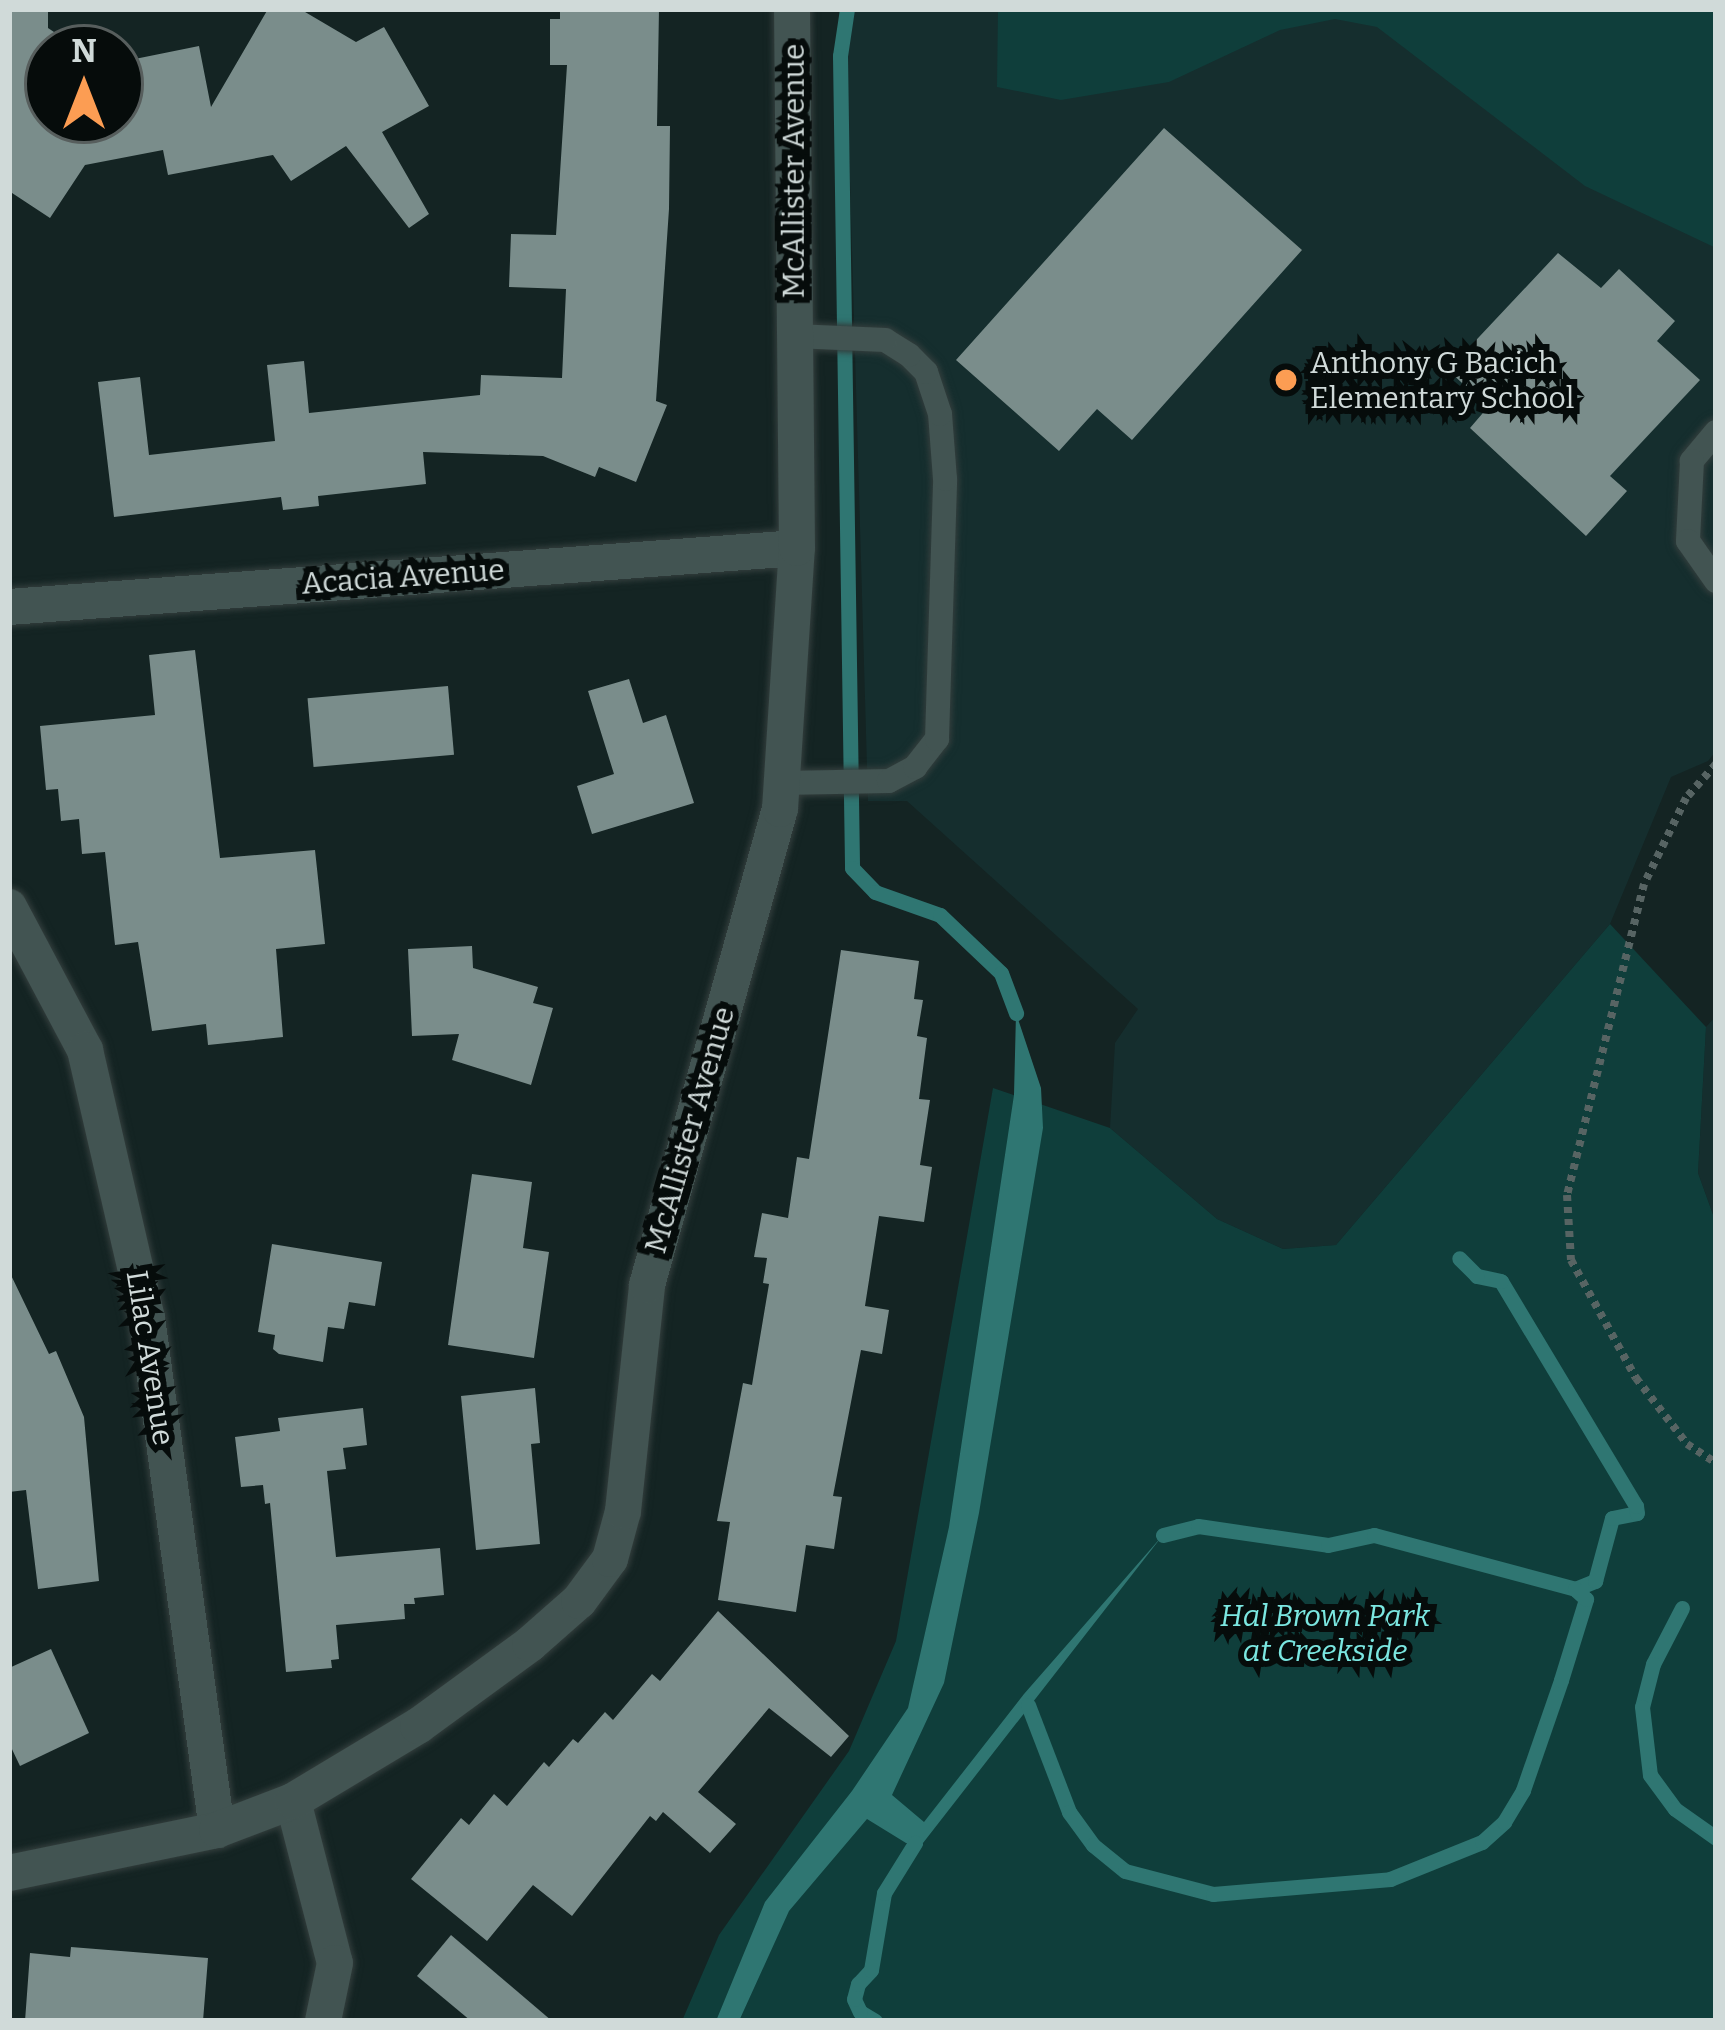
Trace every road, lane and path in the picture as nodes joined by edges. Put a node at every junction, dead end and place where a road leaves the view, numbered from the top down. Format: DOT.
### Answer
graph roads {
  1 [pos="792,9"];
  2 [pos="795,336"];
  3 [pos="1716,432"];
  4 [pos="797,548"];
  5 [pos="1716,581"];
  6 [pos="9,607"];
  7 [pos="1716,764"];
  8 [pos="799,783"];
  9 [pos="9,907"];
  10 [pos="1716,1463"];
  11 [pos="293,1801"];
  12 [pos="217,1830"];
  13 [pos="9,1873"];
  14 [pos="323,2021"];
  1 -- 2 [label="street, McAllister Avenue"];
  2 -- 4 [label="street, McAllister Avenue"];
  2 -- 8 [label="lane"];
  3 -- 5 [label="lane"];
  4 -- 6 [label="street, Acacia Avenue"];
  4 -- 8 [label="street, McAllister Avenue"];
  7 -- 10 [label="path"];
  8 -- 11 [label="street, McAllister Avenue"];
  9 -- 12 [label="street, Lilac Avenue"];
  11 -- 12 [label="street, McAllister Avenue"];
  11 -- 14 [label="street"];
  12 -- 13 [label="street, McAllister Avenue"];
}
